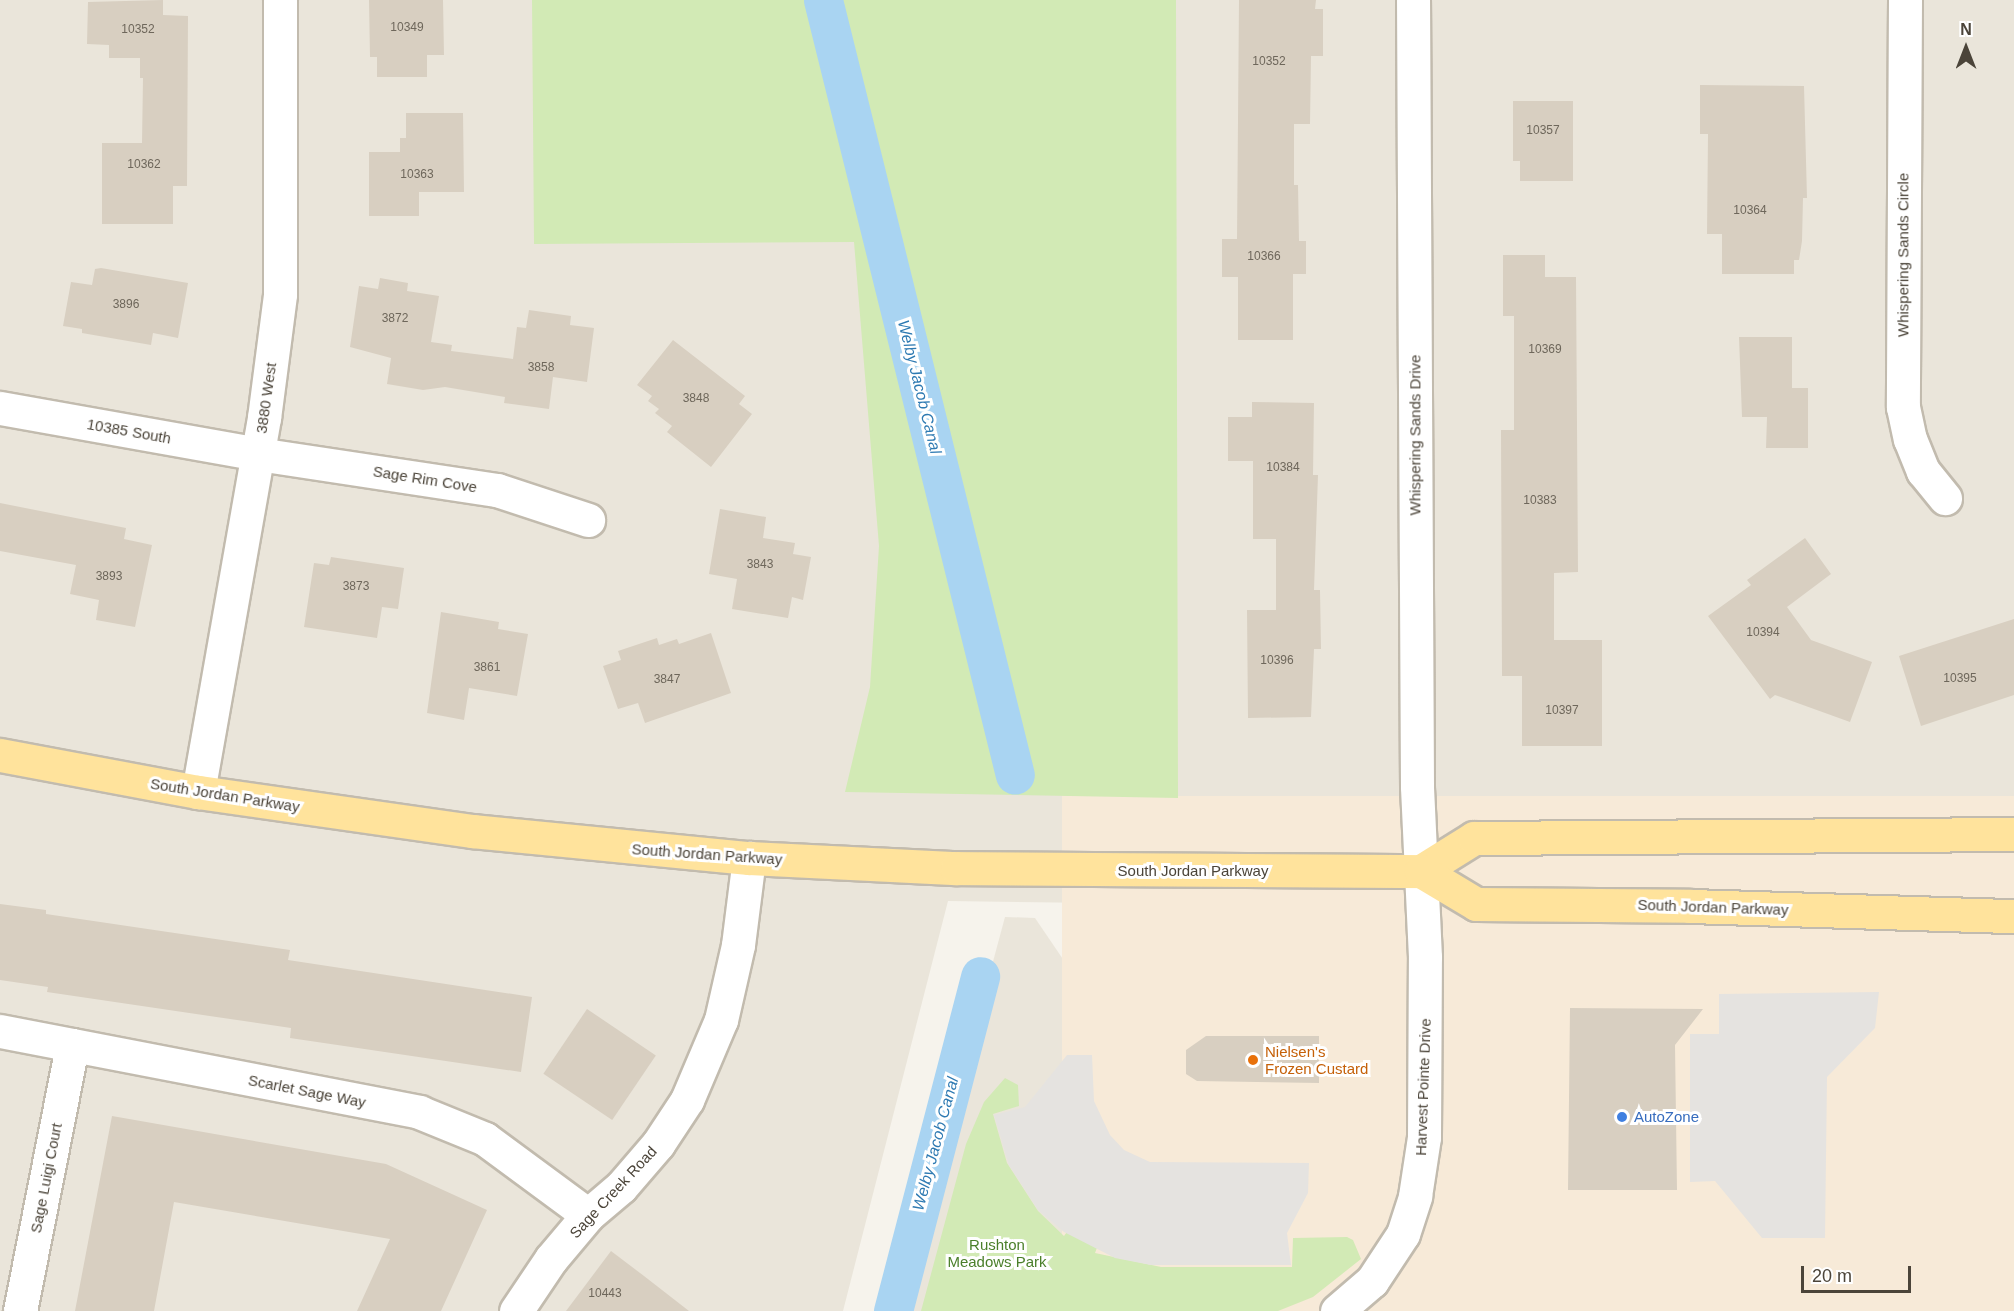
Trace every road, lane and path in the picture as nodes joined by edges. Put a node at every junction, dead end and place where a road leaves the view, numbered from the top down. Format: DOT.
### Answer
graph roads {
  1 [pos="280,0"];
  2 [pos="1413,0"];
  3 [pos="1905,0"];
  4 [pos="0,408"];
  5 [pos="258,454"];
  6 [pos="1945,498"];
  7 [pos="588,520"];
  8 [pos="0,755"];
  9 [pos="198,792"];
  10 [pos="2014,834"];
  11 [pos="749,858"];
  12 [pos="1421,871"];
  13 [pos="2014,916"];
  14 [pos="0,1031"];
  15 [pos="72,1045"];
  16 [pos="588,1215"];
  17 [pos="20,1311"];
  18 [pos="516,1311"];
  19 [pos="1338,1311"];
  1 -- 5 [label="street, 3880 West"];
  2 -- 12 [label="street, Whispering Sands Drive"];
  3 -- 6 [label="street, Whispering Sands Circle"];
  4 -- 5 [label="street, 10385 South"];
  5 -- 7 [label="street, Sage Rim Cove"];
  5 -- 9 [label="street, 3880 West"];
  8 -- 9 [label="main road, South Jordan Parkway"];
  9 -- 11 [label="main road, South Jordan Parkway"];
  10 -- 12 [label="main road"];
  11 -- 12 [label="main road, South Jordan Parkway"];
  11 -- 16 [label="street, Sage Creek Road"];
  12 -- 13 [label="main road, South Jordan Parkway"];
  12 -- 19 [label="street, Harvest Pointe Drive"];
  14 -- 15 [label="street, Scarlet Sage Way"];
  15 -- 16 [label="street, Scarlet Sage Way"];
  15 -- 17 [label="street, Sage Luigi Court"];
  16 -- 18 [label="street, Sage Creek Road"];
}
